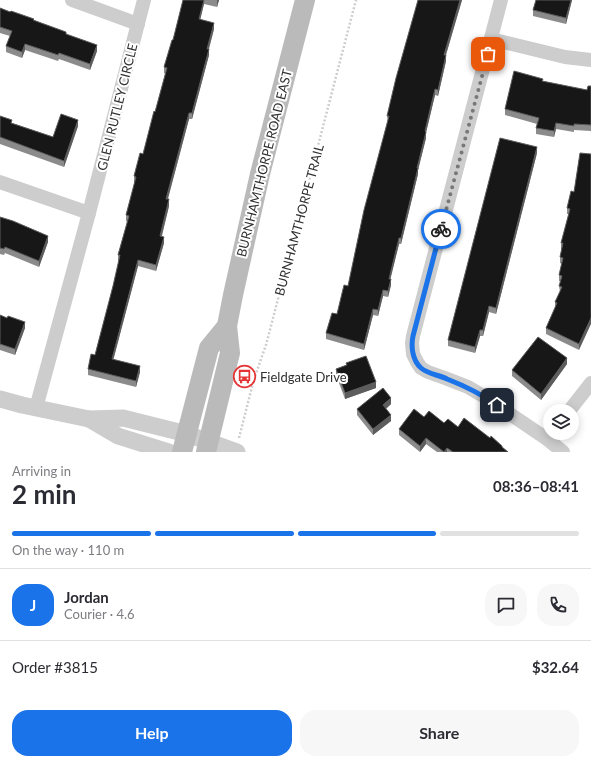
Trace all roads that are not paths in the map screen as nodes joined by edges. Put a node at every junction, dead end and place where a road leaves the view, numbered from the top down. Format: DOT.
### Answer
graph roads {
  1 [pos="72,0"];
  2 [pos="144,0"];
  3 [pos="305,0"];
  4 [pos="501,0"];
  5 [pos="138,24"];
  6 [pos="492,39"];
  7 [pos="591,60"];
  8 [pos="0,182"];
  9 [pos="89,213"];
  10 [pos="227,326"];
  11 [pos="591,383"];
  12 [pos="0,399"];
  13 [pos="574,404"];
  14 [pos="36,408"];
  15 [pos="89,419"];
  16 [pos="543,432"];
  17 [pos="553,440"];
  18 [pos="184,443"];
  19 [pos="238,446"];
  20 [pos="207,447"];
  21 [pos="169,452"];
  22 [pos="563,452"];
  1 -- 5 [label="street"];
  2 -- 5 [label="street, GLEN RUTLEY CIRCLE"];
  3 -- 10 [label="main road, BURNHAMTHORPE ROAD EAST"];
  4 -- 6 [label="street"];
  5 -- 9 [label="street, GLEN RUTLEY CIRCLE"];
  6 -- 7 [label="street"];
  6 -- 16 [label="street"];
  8 -- 9 [label="street"];
  9 -- 14 [label="street, GLEN RUTLEY CIRCLE"];
  10 -- 18 [label="main road, BURNHAMTHORPE ROAD EAST"];
  10 -- 20 [label="main road, BURNHAMTHORPE ROAD EAST"];
  11 -- 13 [label="street"];
  12 -- 14 [label="street"];
  14 -- 15 [label="street"];
  15 -- 18 [label="street"];
  15 -- 21 [label="street"];
  17 -- 22 [label="street"];
  18 -- 20 [label="street"];
  19 -- 20 [label="street"];
}
